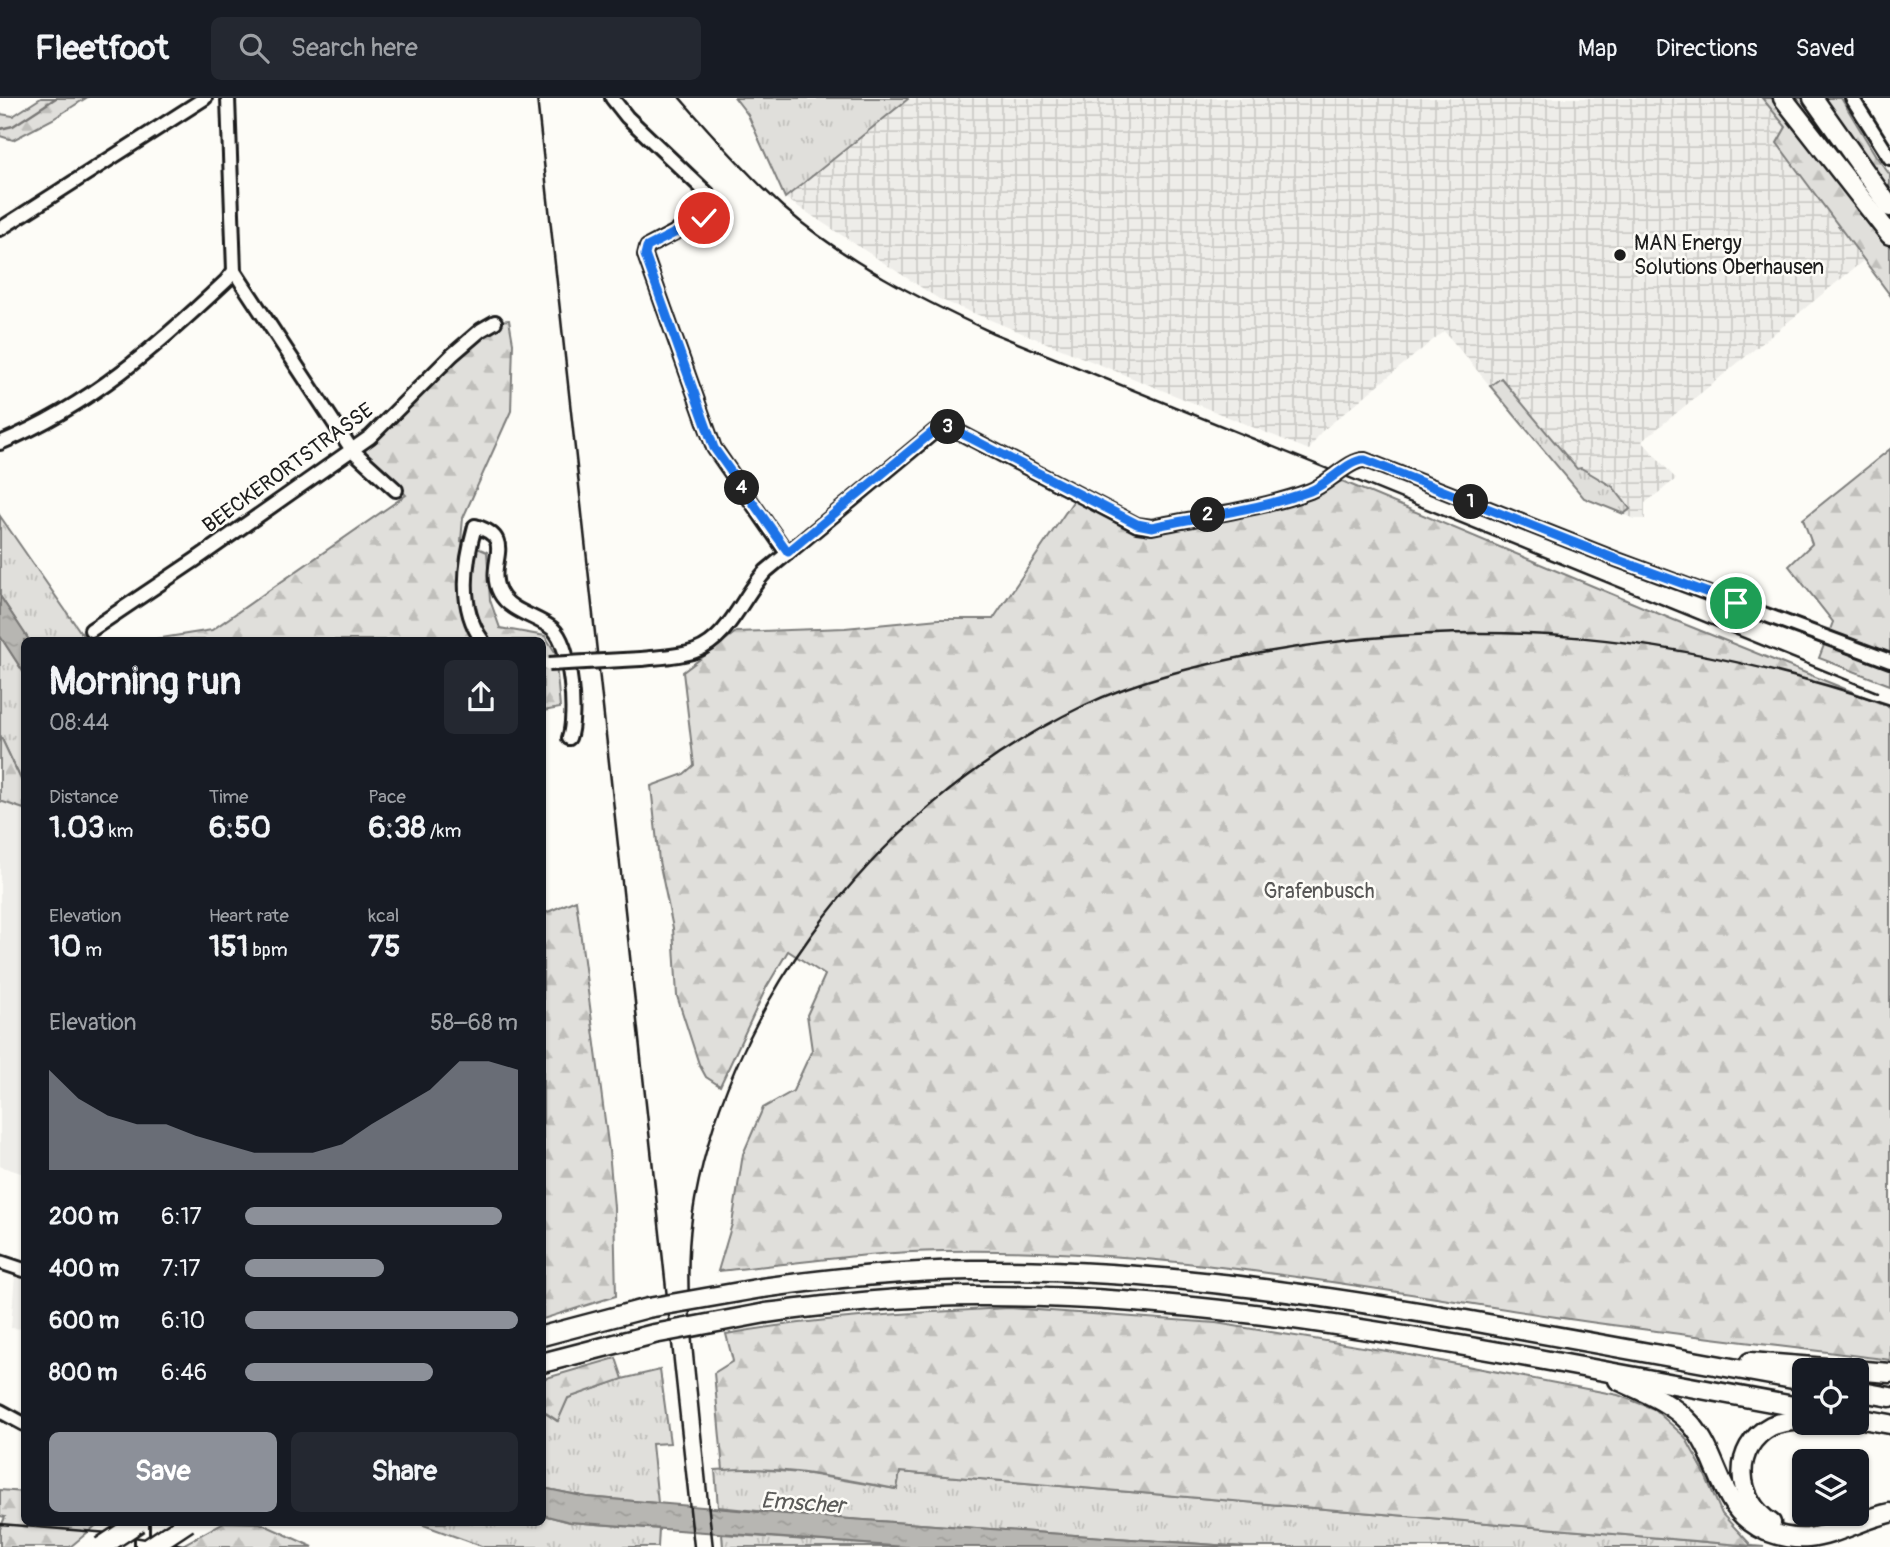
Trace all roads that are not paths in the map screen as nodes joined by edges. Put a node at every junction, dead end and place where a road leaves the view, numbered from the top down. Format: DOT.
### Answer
graph roads {
  1 [pos="205,98"];
  2 [pos="228,98"];
  3 [pos="612,98"];
  4 [pos="1783,98"];
  5 [pos="1794,98"];
  6 [pos="1813,98"];
  7 [pos="1852,98"];
  8 [pos="1890,158"];
  9 [pos="1853,185"];
  10 [pos="1890,207"];
  11 [pos="0,229"];
  12 [pos="1890,235"];
  13 [pos="234,271"];
  14 [pos="495,322"];
  15 [pos="0,443"];
  16 [pos="352,450"];
  17 [pos="396,490"];
  18 [pos="788,552"];
  19 [pos="91,630"];
  20 [pos="480,637"];
  21 [pos="1890,661"];
  22 [pos="546,664"];
  23 [pos="569,738"];
  24 [pos="0,1262"];
  25 [pos="21,1269"];
  26 [pos="546,1335"];
  27 [pos="546,1362"];
  28 [pos="1698,1362"];
  29 [pos="1595,1370"];
  30 [pos="1890,1373"];
  31 [pos="1792,1379"];
  32 [pos="1869,1393"];
  33 [pos="1890,1397"];
  34 [pos="1792,1406"];
  35 [pos="0,1411"];
  36 [pos="1869,1420"];
  37 [pos="1792,1421"];
  38 [pos="21,1422"];
  39 [pos="1890,1424"];
  40 [pos="1890,1502"];
  41 [pos="1869,1509"];
  42 [pos="1890,1513"];
  43 [pos="134,1526"];
  44 [pos="140,1526"];
  45 [pos="182,1526"];
  46 [pos="1821,1526"];
  47 [pos="101,1547"];
  48 [pos="142,1547"];
  49 [pos="150,1547"];
  1 -- 11 [label="street"];
  2 -- 13 [label="street"];
  3 -- 18 [label="street"];
  4 -- 9 [label="highway"];
  5 -- 9 [label="highway"];
  6 -- 10 [label="highway"];
  7 -- 8 [label="street"];
  9 -- 12 [label="highway"];
  13 -- 15 [label="street"];
  13 -- 16 [label="street"];
  14 -- 16 [label="street, BEECKERORTSTRASSE"];
  16 -- 17 [label="street"];
  16 -- 19 [label="street, BEECKERORTSTRASSE"];
  18 -- 21 [label="street"];
  18 -- 22 [label="street, bridge"];
  20 -- 23 [label="street"];
  24 -- 25 [label="street"];
  26 -- 28 [label="highway, bridge"];
  27 -- 29 [label="highway, bridge"];
  28 -- 30 [label="highway"];
  28 -- 31 [label="highway"];
  29 -- 34 [label="highway"];
  29 -- 42 [label="highway"];
  32 -- 33 [label="highway"];
  35 -- 38 [label="street"];
  36 -- 39 [label="highway"];
  37 -- 46 [label="highway"];
  40 -- 41 [label="highway"];
  43 -- 47 [label="highway, bridge"];
  44 -- 48 [label="street"];
  45 -- 49 [label="highway, bridge"];
}
